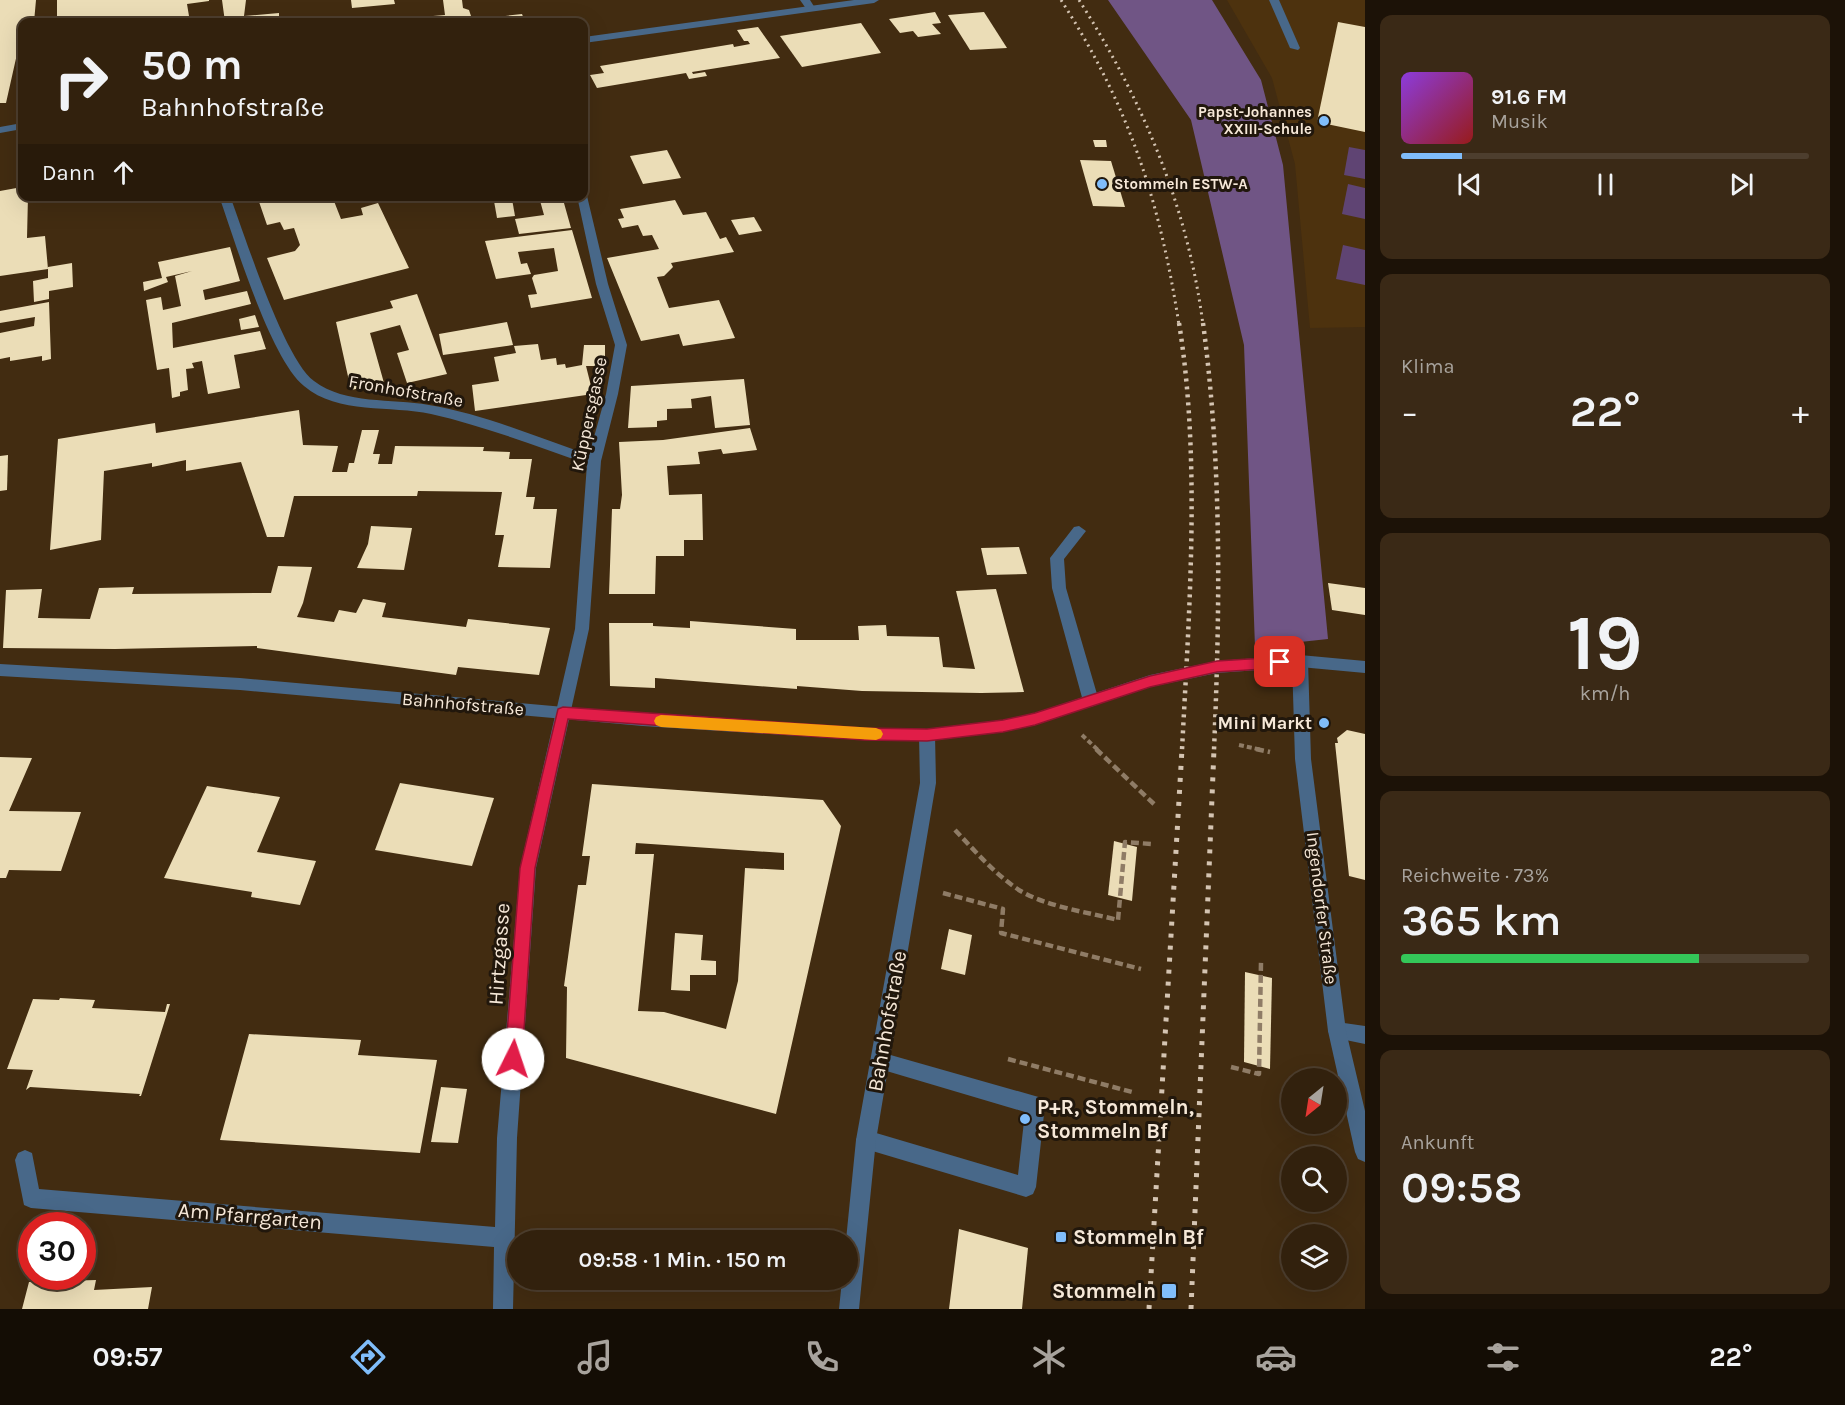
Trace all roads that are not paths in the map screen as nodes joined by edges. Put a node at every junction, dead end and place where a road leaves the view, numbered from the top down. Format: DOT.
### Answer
graph roads {
  1 [pos="874,0"];
  2 [pos="1274,0"];
  3 [pos="807,4"];
  4 [pos="588,39"];
  5 [pos="1295,48"];
  6 [pos="18,127"];
  7 [pos="0,130"];
  8 [pos="226,201"];
  9 [pos="583,201"];
  10 [pos="594,460"];
  11 [pos="1079,531"];
  12 [pos="1300,661"];
  13 [pos="1365,667"];
  14 [pos="0,670"];
  15 [pos="1091,701"];
  16 [pos="563,713"];
  17 [pos="927,735"];
  18 [pos="1337,1031"];
  19 [pos="1365,1035"];
  20 [pos="880,1061"];
  21 [pos="866,1140"];
  22 [pos="1365,1152"];
  23 [pos="25,1160"];
  24 [pos="506,1238"];
  25 [pos="502,1309"];
  26 [pos="849,1309"];
  1 -- 3 [label="street"];
  2 -- 5 [label="street"];
  3 -- 4 [label="street"];
  6 -- 7 [label="street"];
  8 -- 10 [label="street, Fronhofstraße"];
  9 -- 10 [label="street, Küppersgasse"];
  10 -- 16 [label="street, Küppersgasse"];
  11 -- 15 [label="street"];
  12 -- 13 [label="street"];
  12 -- 15 [label="street, Bahnhofstraße"];
  12 -- 18 [label="street, Ingendorfer Straße"];
  14 -- 16 [label="street, Bahnhofstraße"];
  15 -- 17 [label="street, Bahnhofstraße"];
  16 -- 17 [label="street, Bahnhofstraße"];
  16 -- 24 [label="street, Hirtzgasse"];
  17 -- 20 [label="street, Bahnhofstraße"];
  18 -- 19 [label="street"];
  18 -- 22 [label="street, Ingendorfer Straße"];
  20 -- 21 [label="street, Bahnhofstraße"];
  20 -- 21 [label="street"];
  21 -- 26 [label="street, Bahnhofstraße"];
  23 -- 24 [label="street, Am Pfarrgarten"];
  24 -- 25 [label="street, Hirtzgasse"];
}
